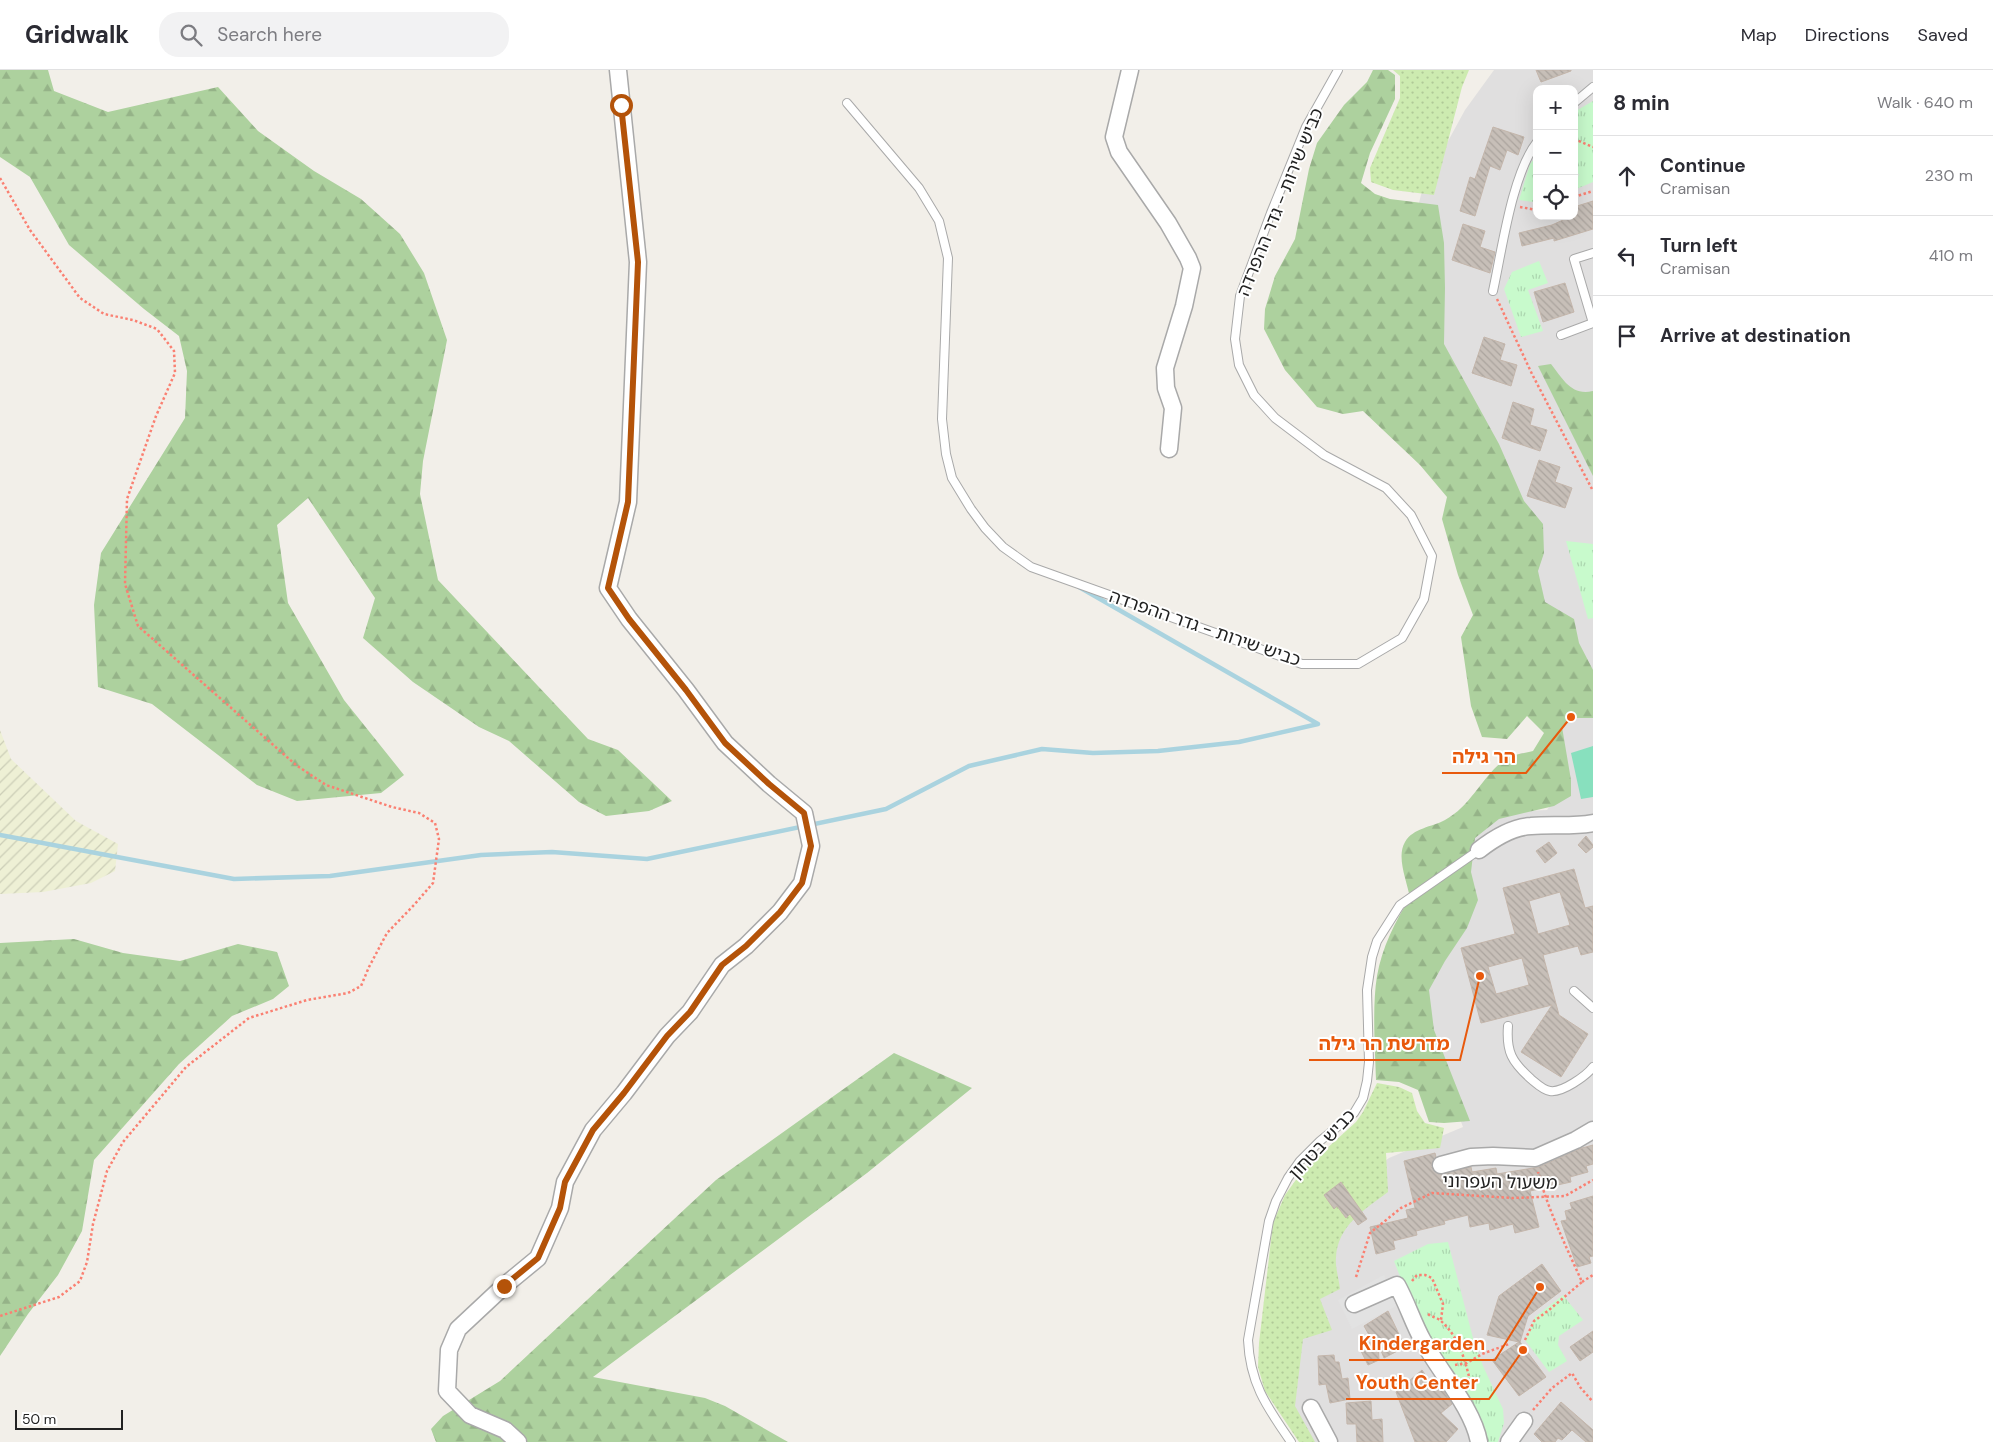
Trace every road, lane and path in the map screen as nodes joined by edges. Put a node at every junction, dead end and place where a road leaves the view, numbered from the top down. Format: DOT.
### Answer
graph roads {
  1 [pos="618,70"];
  2 [pos="1130,70"];
  3 [pos="1338,70"];
  4 [pos="1593,87"];
  5 [pos="1578,100"];
  6 [pos="847,103"];
  7 [pos="1578,141"];
  8 [pos="1593,147"];
  9 [pos="1533,149"];
  10 [pos="0,178"];
  11 [pos="1593,191"];
  12 [pos="1578,196"];
  13 [pos="1511,206"];
  14 [pos="1533,209"];
  15 [pos="1593,253"];
  16 [pos="1493,291"];
  17 [pos="1593,323"];
  18 [pos="1561,335"];
  19 [pos="1169,449"];
  20 [pos="1593,491"];
  21 [pos="1593,823"];
  22 [pos="1479,850"];
  23 [pos="1574,991"];
  24 [pos="1593,1008"];
  25 [pos="1508,1026"];
  26 [pos="1593,1067"];
  27 [pos="1593,1130"];
  28 [pos="1535,1158"];
  29 [pos="1441,1165"];
  30 [pos="1593,1180"];
  31 [pos="1546,1197"];
  32 [pos="1593,1274"];
  33 [pos="1356,1277"];
  34 [pos="1582,1282"];
  35 [pos="1411,1288"];
  36 [pos="1354,1304"];
  37 [pos="1425,1312"];
  38 [pos="0,1316"];
  39 [pos="1441,1320"];
  40 [pos="1525,1340"];
  41 [pos="1509,1344"];
  42 [pos="1467,1363"];
  43 [pos="1473,1391"];
  44 [pos="1593,1402"];
  45 [pos="1311,1408"];
  46 [pos="1524,1421"];
  47 [pos="518,1442"];
  48 [pos="1291,1442"];
  49 [pos="1329,1442"];
  50 [pos="1479,1442"];
  51 [pos="1509,1442"];
  1 -- 47 [label="street"];
  2 -- 19 [label="street"];
  3 -- 6 [label="lane, כביש שירות - גדר ההפרדה"];
  4 -- 5 [label="lane"];
  7 -- 8 [label="path"];
  9 -- 13 [label="lane"];
  10 -- 38 [label="path"];
  11 -- 12 [label="path"];
  13 -- 14 [label="path"];
  13 -- 16 [label="lane"];
  15 -- 17 [label="lane"];
  16 -- 20 [label="path"];
  17 -- 18 [label="lane"];
  21 -- 22 [label="street"];
  22 -- 48 [label="lane, כביש בטחון"];
  23 -- 24 [label="lane"];
  25 -- 26 [label="lane"];
  27 -- 28 [label="street"];
  28 -- 29 [label="street"];
  28 -- 31 [label="path"];
  30 -- 31 [label="path, משעול העפרוני"];
  31 -- 33 [label="path, משעול העפרוני"];
  31 -- 34 [label="path"];
  32 -- 34 [label="path"];
  34 -- 40 [label="path"];
  35 -- 39 [label="path"];
  36 -- 50 [label="street"];
  37 -- 39 [label="path"];
  39 -- 42 [label="path"];
  41 -- 42 [label="path"];
  42 -- 43 [label="path"];
  44 -- 46 [label="path"];
  45 -- 49 [label="street"];
  46 -- 51 [label="street"];
}
